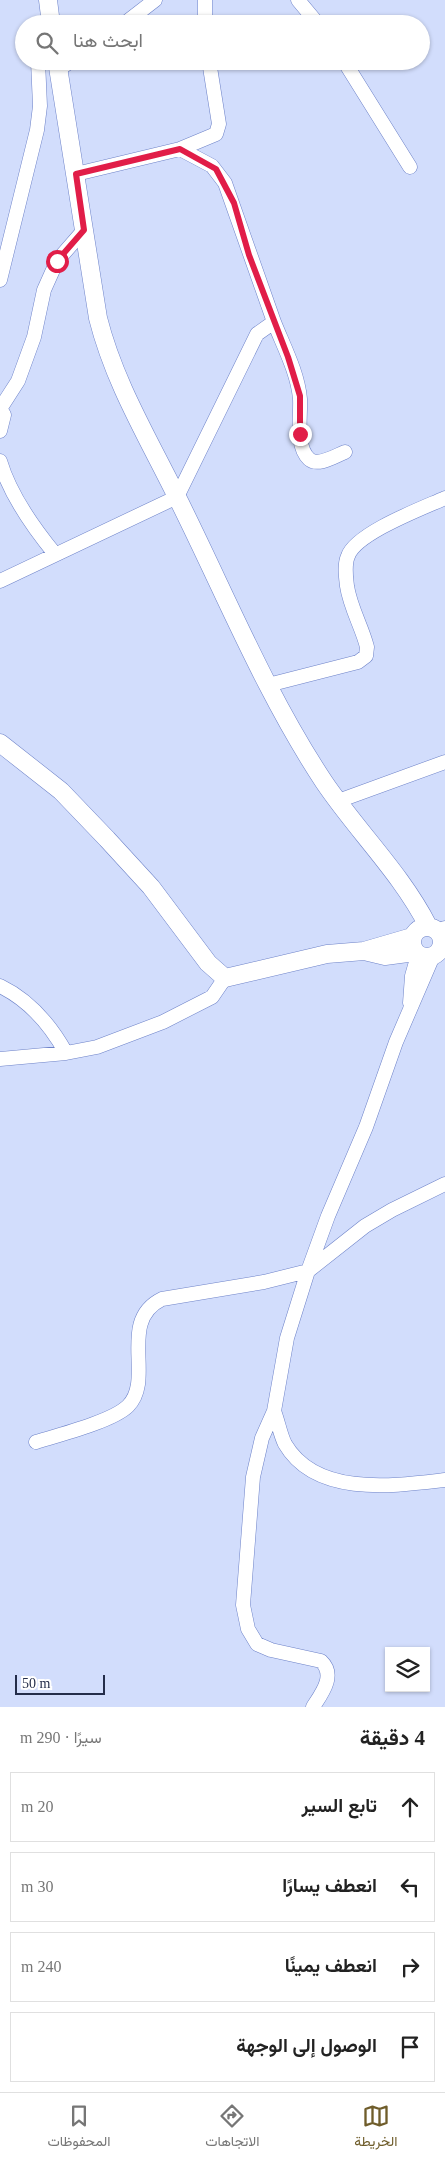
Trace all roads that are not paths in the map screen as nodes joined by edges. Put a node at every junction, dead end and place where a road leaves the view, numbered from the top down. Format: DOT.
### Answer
graph roads {
  1 [pos="48,0"];
  2 [pos="156,0"];
  3 [pos="204,0"];
  4 [pos="298,0"];
  5 [pos="50,15"];
  6 [pos="136,15"];
  7 [pos="205,15"];
  8 [pos="310,15"];
  9 [pos="38,70"];
  10 [pos="63,70"];
  11 [pos="210,70"];
  12 [pos="350,70"];
  13 [pos="180,149"];
  14 [pos="410,167"];
  15 [pos="76,174"];
  16 [pos="84,230"];
  17 [pos="0,280"];
  18 [pos="274,322"];
  19 [pos="0,409"];
  20 [pos="0,431"];
  21 [pos="345,452"];
  22 [pos="0,461"];
  23 [pos="177,497"];
  24 [pos="445,498"];
  25 [pos="55,554"];
  26 [pos="0,581"];
  27 [pos="268,685"];
  28 [pos="0,743"];
  29 [pos="445,762"];
  30 [pos="338,801"];
  31 [pos="431,941"];
  32 [pos="225,978"];
  33 [pos="0,986"];
  34 [pos="66,1053"];
  35 [pos="0,1059"];
  36 [pos="445,1184"];
  37 [pos="308,1271"];
  38 [pos="274,1411"];
  39 [pos="36,1442"];
  40 [pos="445,1480"];
  41 [pos="312,1707"];
  1 -- 5 [label="street"];
  2 -- 6 [label="street"];
  3 -- 7 [label="street"];
  4 -- 8 [label="street"];
  9 -- 17 [label="street"];
  10 -- 15 [label="street"];
  11 -- 13 [label="street"];
  12 -- 14 [label="street"];
  13 -- 15 [label="street"];
  13 -- 18 [label="street"];
  15 -- 16 [label="street"];
  16 -- 19 [label="street"];
  16 -- 23 [label="street"];
  18 -- 21 [label="street"];
  18 -- 23 [label="street"];
  19 -- 20 [label="street"];
  22 -- 25 [label="street"];
  23 -- 25 [label="street"];
  23 -- 27 [label="street"];
  24 -- 27 [label="street"];
  25 -- 26 [label="street"];
  27 -- 30 [label="street"];
  28 -- 32 [label="street"];
  29 -- 30 [label="street"];
  30 -- 31 [label="street"];
  31 -- 32 [label="street"];
  31 -- 37 [label="street"];
  32 -- 34 [label="street"];
  33 -- 34 [label="street"];
  34 -- 35 [label="street"];
  36 -- 37 [label="street"];
  37 -- 38 [label="street"];
  37 -- 39 [label="street"];
  38 -- 40 [label="street"];
  38 -- 41 [label="street"];
}
